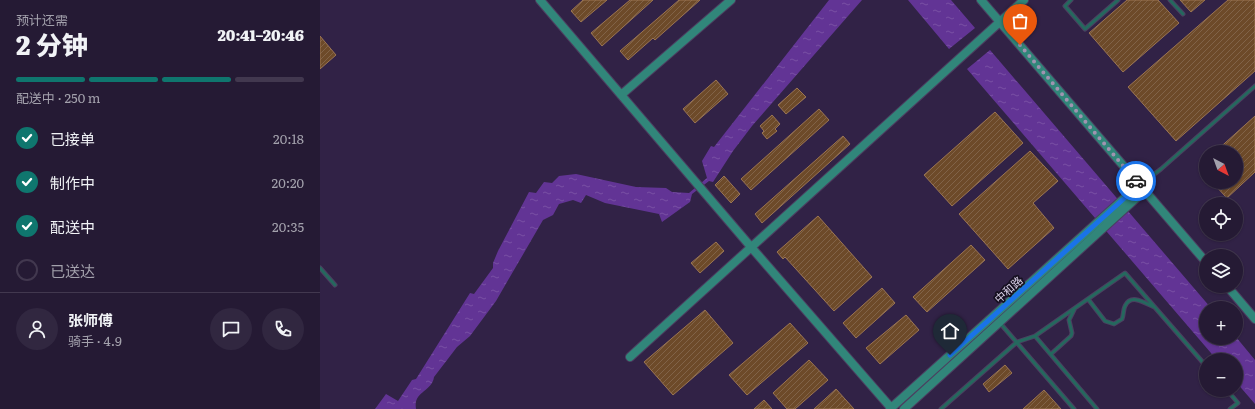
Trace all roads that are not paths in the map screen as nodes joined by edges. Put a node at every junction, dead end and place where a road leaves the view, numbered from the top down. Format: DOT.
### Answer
graph roads {
  1 [pos="540,0"];
  2 [pos="730,0"];
  3 [pos="981,0"];
  4 [pos="1024,0"];
  5 [pos="1071,0"];
  6 [pos="1118,0"];
  7 [pos="1170,0"];
  8 [pos="1183,14"];
  9 [pos="1000,22"];
  10 [pos="1255,86"];
  11 [pos="621,95"];
  12 [pos="1142,188"];
  13 [pos="752,247"];
  14 [pos="1199,254"];
  15 [pos="320,268"];
  16 [pos="335,285"];
  17 [pos="1233,293"];
  18 [pos="1088,298"];
  19 [pos="1075,308"];
  20 [pos="1156,308"];
  21 [pos="1255,319"];
  22 [pos="1000,323"];
  23 [pos="1035,336"];
  24 [pos="1017,342"];
  25 [pos="1051,354"];
  26 [pos="630,357"];
  27 [pos="1199,358"];
  28 [pos="1233,397"];
  29 [pos="891,409"];
  30 [pos="904,409"];
  31 [pos="940,409"];
  32 [pos="1074,409"];
  33 [pos="1097,409"];
  34 [pos="1230,409"];
  1 -- 11 [label="street"];
  2 -- 11 [label="street"];
  3 -- 9 [label="street"];
  4 -- 9 [label="street"];
  5 -- 6 [label="lane"];
  7 -- 8 [label="lane"];
  9 -- 12 [label="street"];
  9 -- 13 [label="street"];
  10 -- 12 [label="lane"];
  11 -- 13 [label="street"];
  12 -- 14 [label="street"];
  12 -- 22 [label="street, 中和路"];
  12 -- 29 [label="street, 中和路"];
  13 -- 26 [label="street"];
  13 -- 29 [label="street"];
  15 -- 16 [label="lane"];
  17 -- 21 [label="street"];
  18 -- 19 [label="lane"];
  18 -- 20 [label="lane"];
  18 -- 20 [label="lane"];
  19 -- 23 [label="lane"];
  19 -- 25 [label="lane"];
  20 -- 27 [label="lane"];
  22 -- 24 [label="lane"];
  22 -- 30 [label="street, 中和路"];
  23 -- 24 [label="lane"];
  23 -- 25 [label="lane"];
  24 -- 31 [label="lane"];
  24 -- 32 [label="lane"];
  25 -- 33 [label="lane"];
  28 -- 34 [label="lane"];
}
